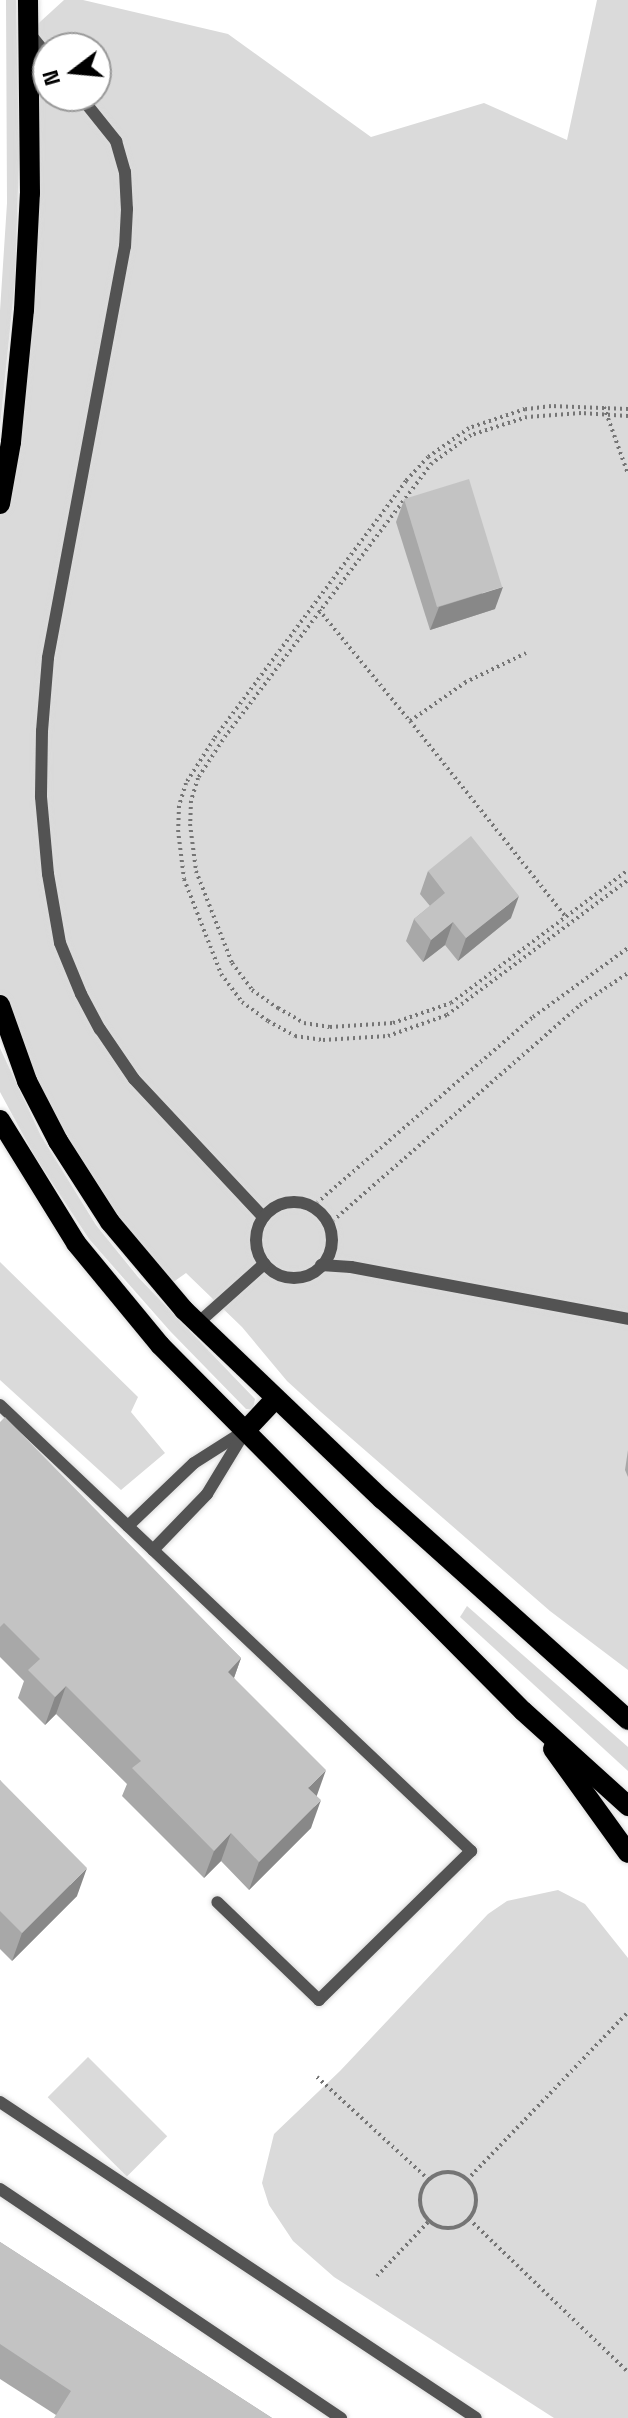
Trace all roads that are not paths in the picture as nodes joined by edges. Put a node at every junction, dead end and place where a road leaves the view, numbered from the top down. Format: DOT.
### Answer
graph roads {
  1 [pos="28,0"];
  2 [pos="29,32"];
  3 [pos="32,36"];
  4 [pos="93,112"];
  5 [pos="0,504"];
  6 [pos="0,1005"];
  7 [pos="0,1120"];
  8 [pos="263,1217"];
  9 [pos="324,1261"];
  10 [pos="264,1264"];
  11 [pos="628,1319"];
  12 [pos="198,1323"];
  13 [pos="275,1399"];
  14 [pos="0,1405"];
  15 [pos="246,1430"];
  16 [pos="128,1526"];
  17 [pos="153,1550"];
  18 [pos="523,1711"];
  19 [pos="628,1720"];
  20 [pos="628,1806"];
  21 [pos="628,1853"];
  22 [pos="217,1902"];
  23 [pos="0,2102"];
  24 [pos="0,2189"];
  25 [pos="341,2418"];
  26 [pos="476,2418"];
  1 -- 2 [label="main road"];
  2 -- 3 [label="lane"];
  2 -- 5 [label="main road"];
  4 -- 8 [label="lane"];
  6 -- 12 [label="main road"];
  7 -- 15 [label="main road"];
  8 -- 9 [label="lane"];
  8 -- 10 [label="lane"];
  9 -- 10 [label="lane"];
  9 -- 11 [label="lane"];
  10 -- 12 [label="lane"];
  12 -- 13 [label="main road"];
  13 -- 15 [label="main road"];
  13 -- 19 [label="main road"];
  14 -- 16 [label="lane"];
  15 -- 16 [label="lane"];
  15 -- 17 [label="lane"];
  15 -- 18 [label="main road"];
  16 -- 17 [label="lane"];
  17 -- 22 [label="lane"];
  18 -- 20 [label="main road"];
  18 -- 21 [label="main road"];
  23 -- 26 [label="lane"];
  24 -- 25 [label="lane"];
}
